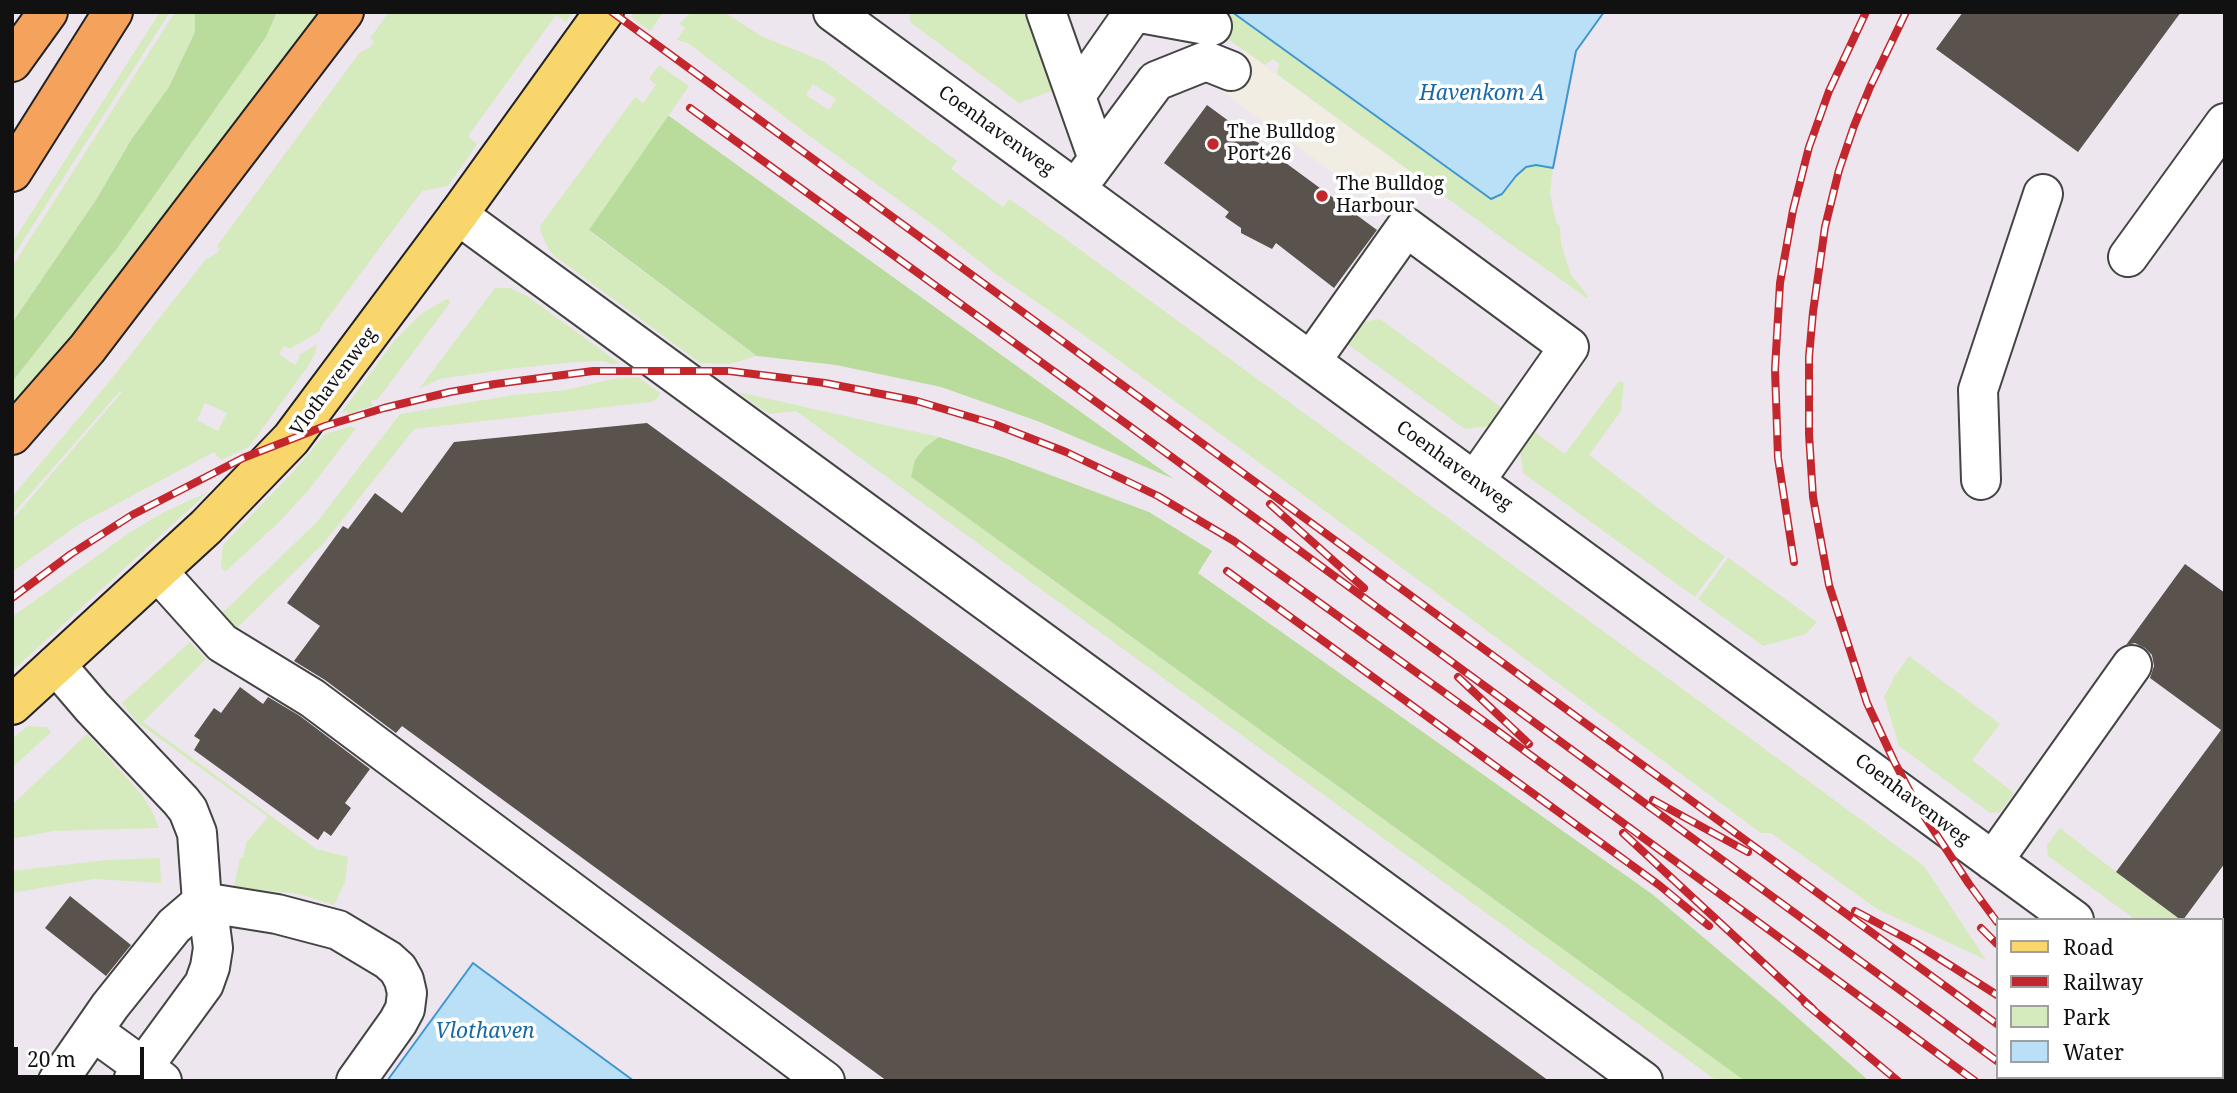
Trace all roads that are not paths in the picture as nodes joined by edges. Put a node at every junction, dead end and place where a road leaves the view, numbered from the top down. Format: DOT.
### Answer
graph roads {
  1 [pos="48,12"];
  2 [pos="113,12"];
  3 [pos="344,12"];
  4 [pos="604,12"];
  5 [pos="1046,12"];
  6 [pos="1134,12"];
  7 [pos="850,17"];
  8 [pos="1212,26"];
  9 [pos="12,62"];
  10 [pos="1231,71"];
  11 [pos="1076,94"];
  12 [pos="2225,123"];
  13 [pos="1098,159"];
  14 [pos="12,172"];
  15 [pos="1076,189"];
  16 [pos="2043,194"];
  17 [pos="458,215"];
  18 [pos="2128,257"];
  19 [pos="1311,361"];
  20 [pos="12,435"];
  21 [pos="1981,480"];
  22 [pos="1475,481"];
  23 [pos="158,572"];
  24 [pos="57,665"];
  25 [pos="2132,665"];
  26 [pos="12,705"];
  27 [pos="1993,861"];
  28 [pos="202,902"];
  29 [pos="2071,918"];
  30 [pos="93,1031"];
  31 [pos="146,1076"];
  32 [pos="61,1080"];
  33 [pos="356,1081"];
  34 [pos="824,1081"];
  35 [pos="1643,1081"];
  1 -- 9 [label="highway"];
  2 -- 14 [label="highway"];
  3 -- 20 [label="highway"];
  4 -- 17 [label="main road, Vlothavenweg"];
  5 -- 11 [label="street"];
  6 -- 8 [label="street"];
  6 -- 11 [label="street"];
  7 -- 15 [label="street, Coenhavenweg"];
  10 -- 13 [label="street"];
  11 -- 13 [label="street"];
  12 -- 18 [label="street"];
  13 -- 15 [label="street"];
  15 -- 19 [label="street, Coenhavenweg"];
  16 -- 21 [label="street"];
  17 -- 23 [label="main road, Vlothavenweg"];
  17 -- 35 [label="street"];
  19 -- 22 [label="street, Coenhavenweg"];
  19 -- 22 [label="street"];
  22 -- 27 [label="street, Coenhavenweg"];
  23 -- 24 [label="main road, Vlothavenweg"];
  23 -- 34 [label="street"];
  24 -- 26 [label="main road, Vlothavenweg"];
  24 -- 28 [label="street"];
  25 -- 27 [label="street"];
  27 -- 29 [label="street, Coenhavenweg"];
  28 -- 30 [label="street"];
  28 -- 31 [label="street"];
  28 -- 33 [label="street"];
  30 -- 31 [label="street"];
  30 -- 32 [label="street"];
}
